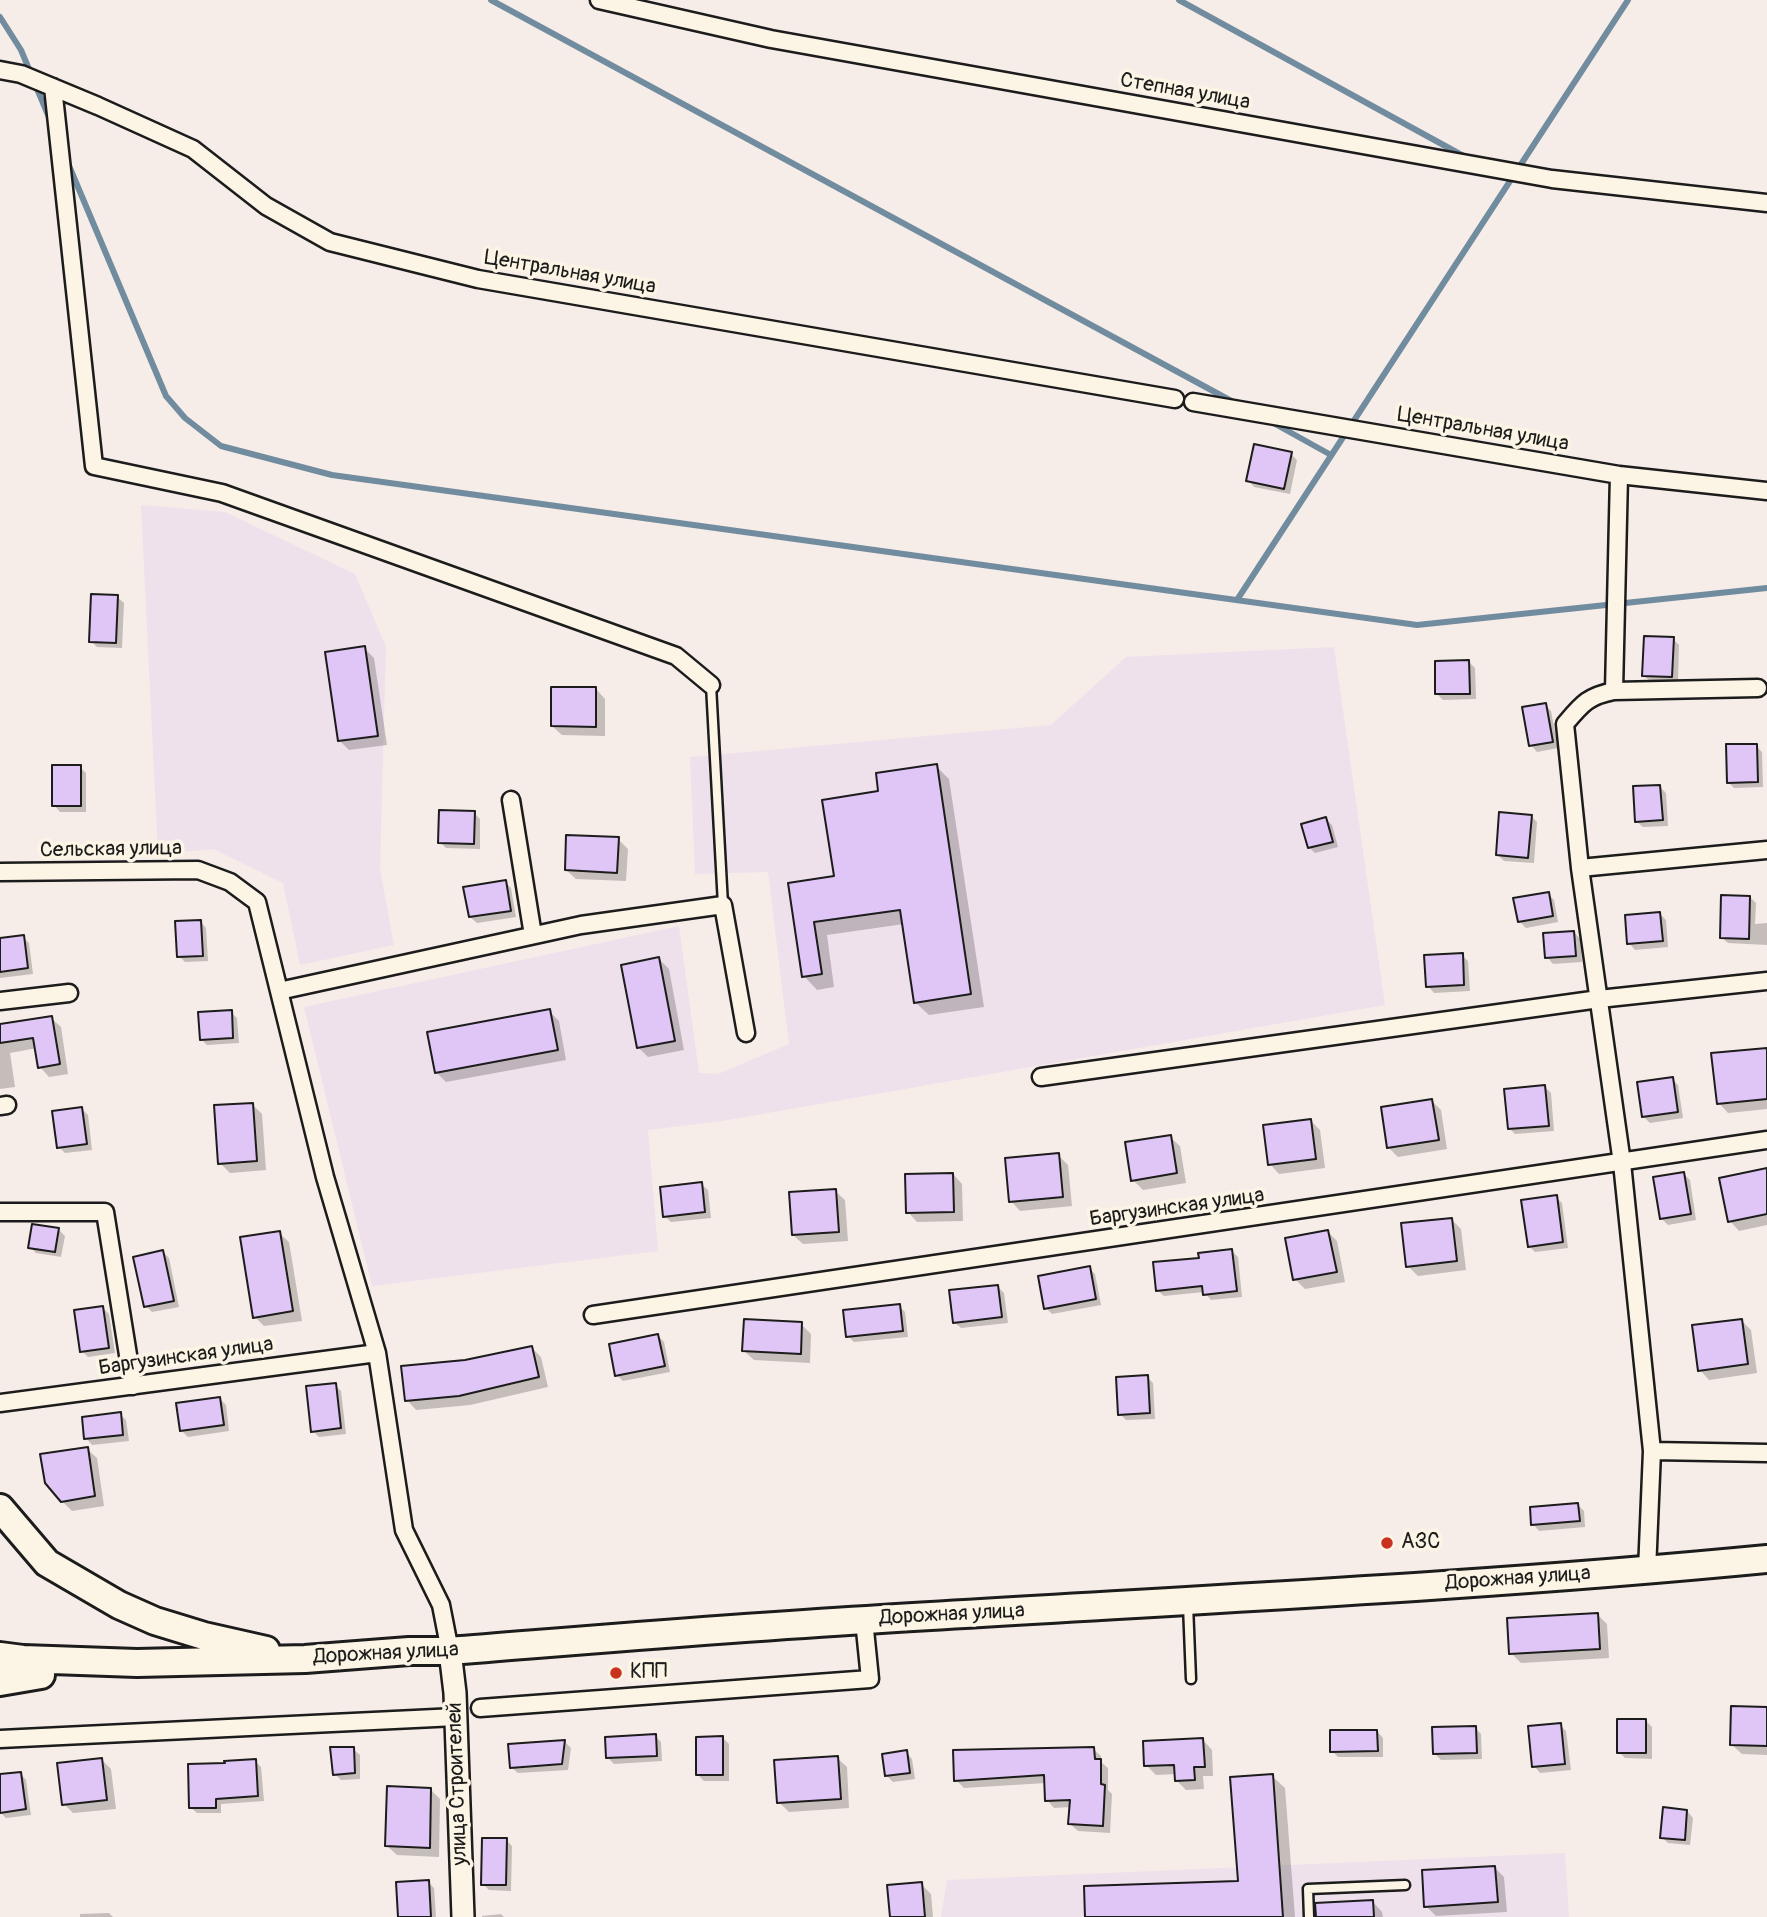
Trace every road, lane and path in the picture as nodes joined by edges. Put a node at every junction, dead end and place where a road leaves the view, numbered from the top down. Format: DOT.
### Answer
graph roads {
  1 [pos="599,0"];
  2 [pos="0,70"];
  3 [pos="53,87"];
  4 [pos="1767,203"];
  5 [pos="1175,399"];
  6 [pos="1193,402"];
  7 [pos="1619,475"];
  8 [pos="1767,491"];
  9 [pos="711,685"];
  10 [pos="1758,688"];
  11 [pos="1614,691"];
  12 [pos="511,800"];
  13 [pos="1767,850"];
  14 [pos="1580,868"];
  15 [pos="0,872"];
  16 [pos="723,905"];
  17 [pos="533,936"];
  18 [pos="1767,981"];
  19 [pos="279,990"];
  20 [pos="69,993"];
  21 [pos="1599,999"];
  22 [pos="0,1001"];
  23 [pos="746,1033"];
  24 [pos="1041,1077"];
  25 [pos="1767,1140"];
  26 [pos="1622,1163"];
  27 [pos="0,1212"];
  28 [pos="593,1315"];
  29 [pos="377,1353"];
  30 [pos="133,1385"];
  31 [pos="0,1403"];
  32 [pos="1652,1451"];
  33 [pos="1767,1453"];
  34 [pos="0,1508"];
  35 [pos="1767,1559"];
  36 [pos="1647,1571"];
  37 [pos="1188,1602"];
  38 [pos="864,1620"];
  39 [pos="450,1651"];
  40 [pos="0,1656"];
  41 [pos="305,1659"];
  42 [pos="137,1663"];
  43 [pos="0,1672"];
  44 [pos="41,1675"];
  45 [pos="1191,1679"];
  46 [pos="0,1682"];
  47 [pos="480,1707"];
  48 [pos="456,1717"];
  49 [pos="0,1739"];
  50 [pos="1405,1885"];
  51 [pos="463,1917"];
  52 [pos="1309,1917"];
  1 -- 4 [label="street, Степная улица"];
  2 -- 3 [label="street, Центральная улица"];
  3 -- 5 [label="street, Центральная улица"];
  3 -- 9 [label="street"];
  6 -- 7 [label="street, Центральная улица"];
  7 -- 8 [label="street, Центральная улица"];
  7 -- 11 [label="street"];
  9 -- 16 [label="lane"];
  10 -- 11 [label="street"];
  11 -- 14 [label="street"];
  12 -- 17 [label="street"];
  13 -- 14 [label="street"];
  14 -- 21 [label="street"];
  15 -- 19 [label="street, Сельская улица"];
  16 -- 17 [label="street"];
  16 -- 23 [label="street"];
  17 -- 19 [label="street"];
  18 -- 21 [label="street"];
  19 -- 29 [label="street"];
  20 -- 22 [label="street"];
  21 -- 24 [label="street"];
  21 -- 26 [label="street"];
  25 -- 26 [label="street, Баргузинская улица"];
  26 -- 28 [label="street, Баргузинская улица"];
  26 -- 32 [label="street"];
  27 -- 30 [label="street"];
  29 -- 30 [label="street, Баргузинская улица"];
  29 -- 39 [label="street"];
  30 -- 31 [label="street, Баргузинская улица"];
  32 -- 33 [label="street"];
  32 -- 36 [label="street"];
  34 -- 41 [label="main road"];
  35 -- 36 [label="main road, Дорожная улица"];
  36 -- 37 [label="main road, Дорожная улица"];
  37 -- 38 [label="main road, Дорожная улица"];
  37 -- 45 [label="lane"];
  38 -- 39 [label="main road, Дорожная улица"];
  38 -- 47 [label="street"];
  39 -- 41 [label="main road, Дорожная улица"];
  39 -- 48 [label="street, улица Строителей"];
  40 -- 42 [label="main road, Дорожная улица"];
  41 -- 42 [label="main road, Дорожная улица"];
  42 -- 44 [label="main road, Дорожная улица"];
  43 -- 44 [label="main road, Дорожная улица"];
  44 -- 46 [label="main road"];
  48 -- 49 [label="street"];
  48 -- 51 [label="street, улица Строителей"];
  50 -- 52 [label="lane"];
}
